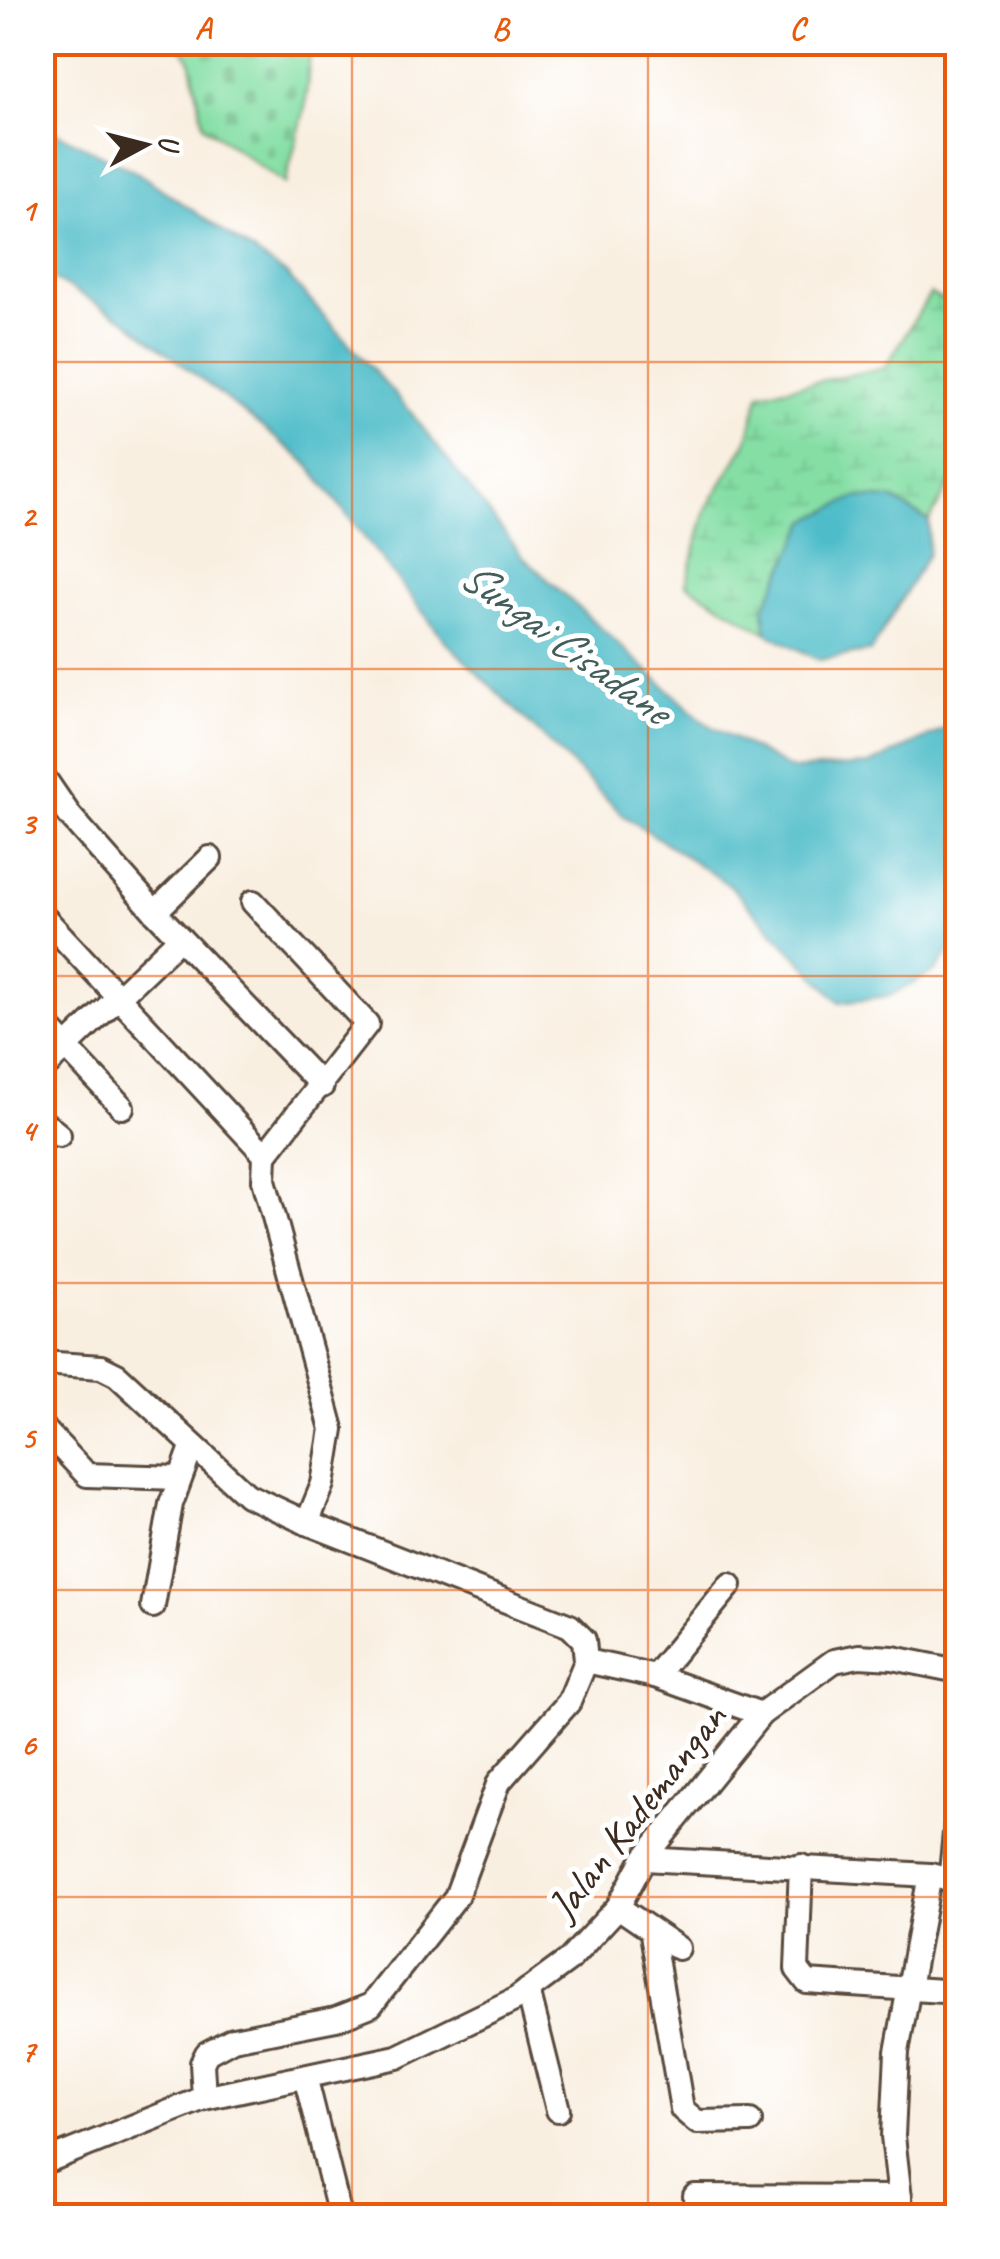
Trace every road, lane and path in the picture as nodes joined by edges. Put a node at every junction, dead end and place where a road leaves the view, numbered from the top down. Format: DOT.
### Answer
graph roads {
  1 [pos="43,778"];
  2 [pos="210,858"];
  3 [pos="253,902"];
  4 [pos="155,912"];
  5 [pos="42,915"];
  6 [pos="180,938"];
  7 [pos="119,996"];
  8 [pos="42,1020"];
  9 [pos="67,1047"];
  10 [pos="42,1070"];
  11 [pos="322,1086"];
  12 [pos="122,1107"];
  13 [pos="264,1156"];
  14 [pos="42,1363"];
  15 [pos="42,1428"];
  16 [pos="192,1447"];
  17 [pos="179,1478"];
  18 [pos="307,1523"];
  19 [pos="730,1586"];
  20 [pos="153,1606"];
  21 [pos="586,1662"];
  22 [pos="958,1671"];
  23 [pos="654,1676"];
  24 [pos="761,1714"];
  25 [pos="958,1804"];
  26 [pos="644,1860"];
  27 [pos="801,1866"];
  28 [pos="946,1880"];
  29 [pos="618,1907"];
  30 [pos="652,1934"];
  31 [pos="678,1948"];
  32 [pos="528,1990"];
  33 [pos="910,1990"];
  34 [pos="958,1992"];
  35 [pos="306,2080"];
  36 [pos="204,2098"];
  37 [pos="558,2110"];
  38 [pos="750,2121"];
  39 [pos="42,2163"];
  40 [pos="695,2196"];
  41 [pos="901,2207"];
  42 [pos="340,2216"];
  1 -- 4 [label="street"];
  2 -- 4 [label="street"];
  3 -- 11 [label="street"];
  4 -- 6 [label="street"];
  5 -- 7 [label="street"];
  6 -- 7 [label="street"];
  6 -- 11 [label="street"];
  7 -- 9 [label="street"];
  7 -- 13 [label="street"];
  8 -- 9 [label="street"];
  9 -- 10 [label="street"];
  9 -- 12 [label="street"];
  11 -- 13 [label="street"];
  13 -- 18 [label="street"];
  14 -- 16 [label="street"];
  15 -- 17 [label="street"];
  16 -- 17 [label="street"];
  16 -- 18 [label="street"];
  17 -- 20 [label="street"];
  18 -- 21 [label="street"];
  19 -- 23 [label="street"];
  21 -- 23 [label="street"];
  21 -- 36 [label="street"];
  22 -- 24 [label="street, Jalan Kademangan"];
  23 -- 24 [label="street"];
  24 -- 26 [label="street, Jalan Kademangan"];
  25 -- 28 [label="street"];
  26 -- 27 [label="street"];
  26 -- 29 [label="street, Jalan Kademangan"];
  27 -- 28 [label="street"];
  27 -- 33 [label="street"];
  28 -- 33 [label="street"];
  29 -- 30 [label="street"];
  29 -- 32 [label="street, Jalan Kademangan"];
  30 -- 31 [label="street"];
  30 -- 38 [label="street"];
  32 -- 35 [label="street, Jalan Kademangan"];
  32 -- 37 [label="street"];
  33 -- 34 [label="street"];
  33 -- 41 [label="street"];
  35 -- 36 [label="street, Jalan Kademangan"];
  35 -- 42 [label="street"];
  36 -- 39 [label="street, Jalan Kademangan"];
  40 -- 41 [label="street"];
}
